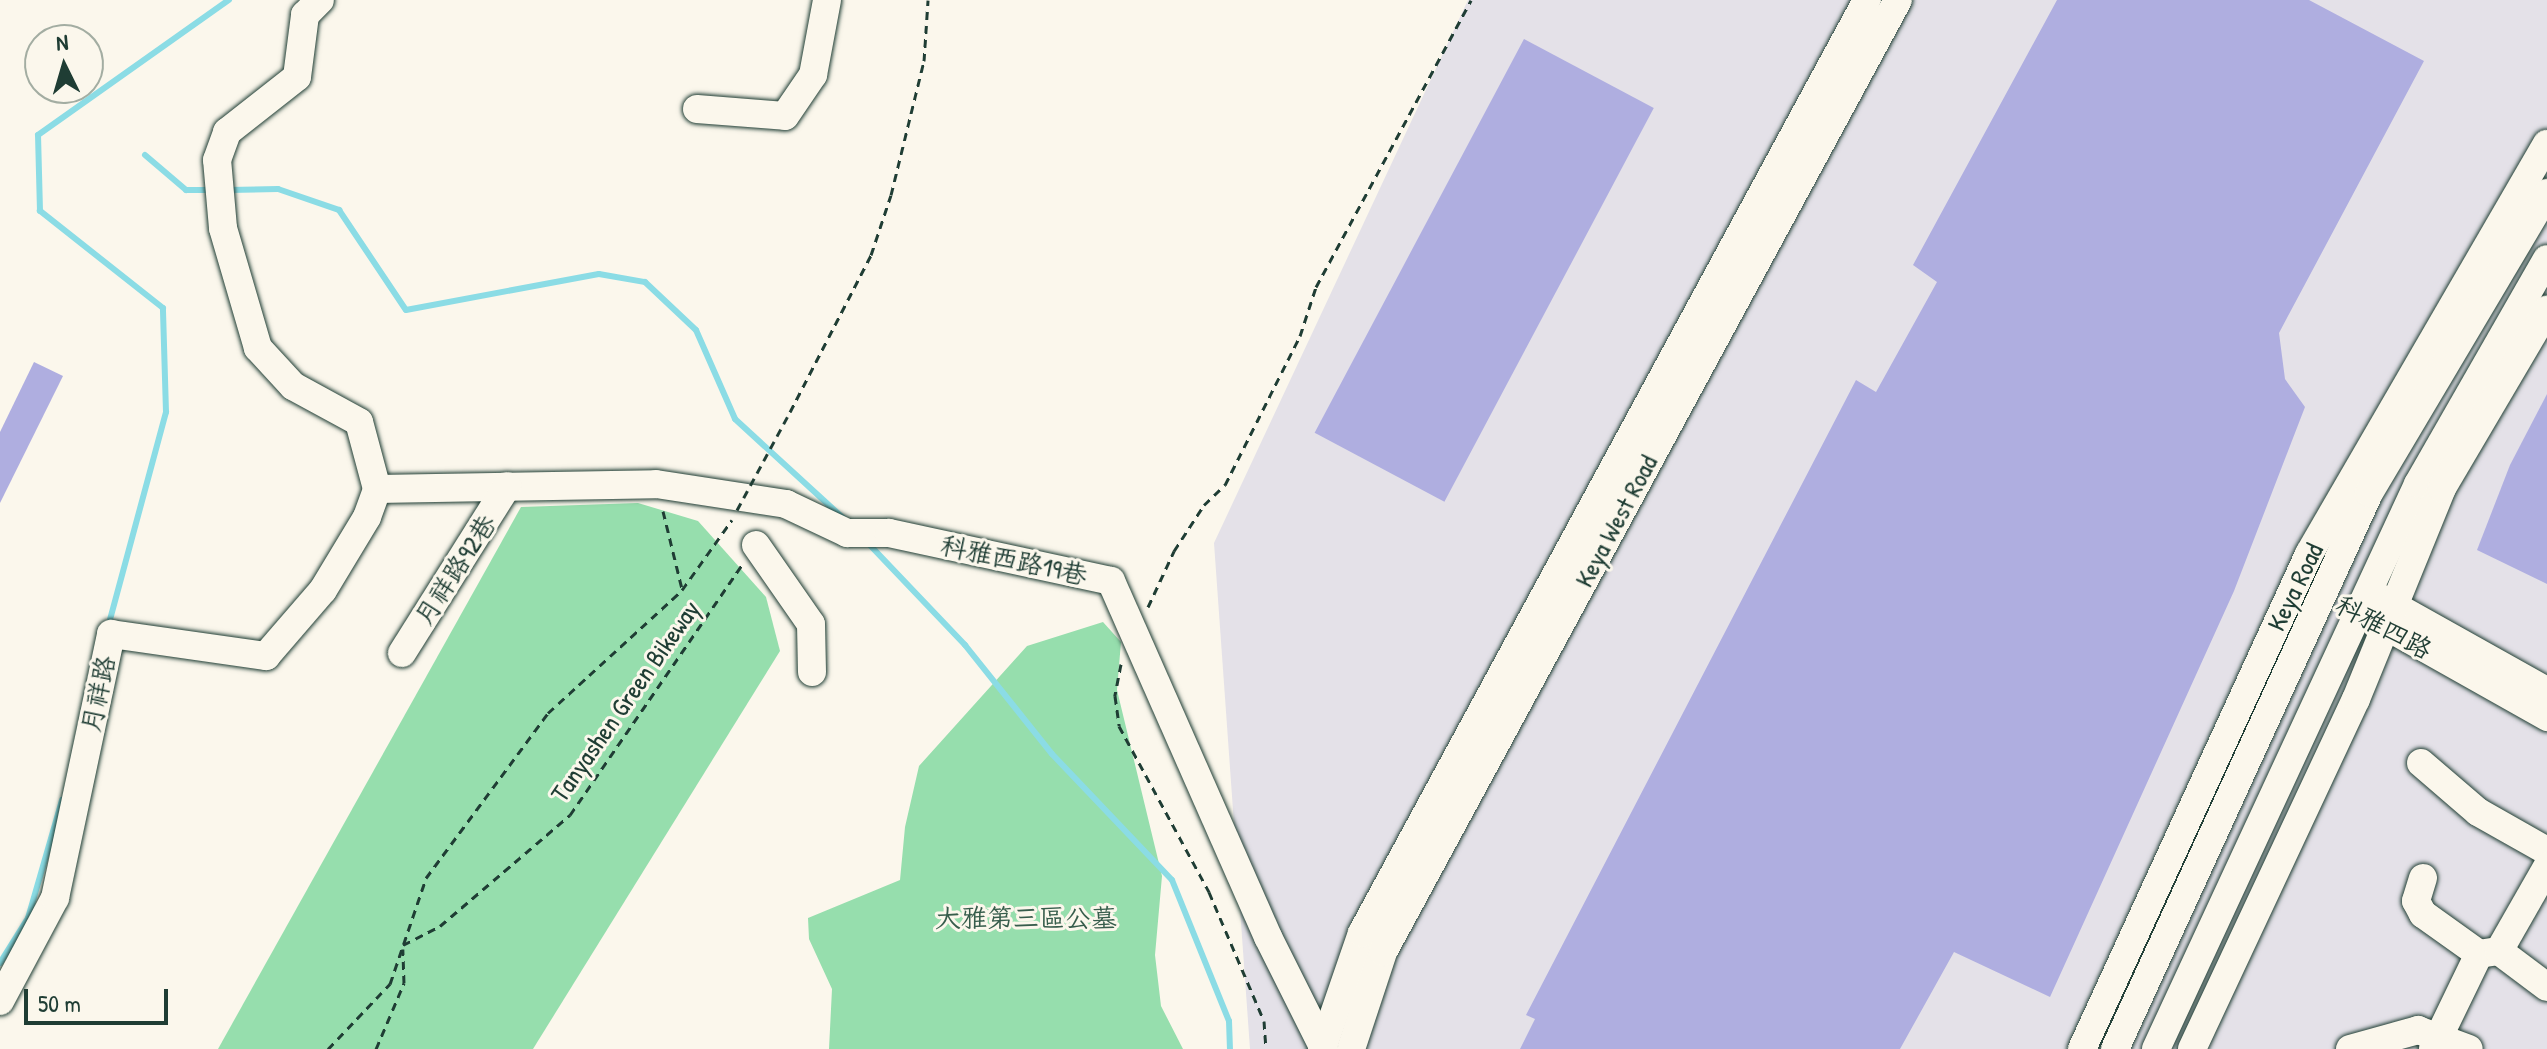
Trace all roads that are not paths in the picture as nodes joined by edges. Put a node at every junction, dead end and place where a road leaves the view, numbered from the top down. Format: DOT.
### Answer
graph roads {
  1 [pos="320,0"];
  2 [pos="827,0"];
  3 [pos="1867,0"];
  4 [pos="1898,0"];
  5 [pos="697,109"];
  6 [pos="2547,144"];
  7 [pos="2547,193"];
  8 [pos="2547,259"];
  9 [pos="2547,310"];
  10 [pos="507,486"];
  11 [pos="377,489"];
  12 [pos="756,545"];
  13 [pos="2300,573"];
  14 [pos="2329,583"];
  15 [pos="2375,608"];
  16 [pos="402,653"];
  17 [pos="812,672"];
  18 [pos="2547,691"];
  19 [pos="2547,717"];
  20 [pos="2421,763"];
  21 [pos="2547,851"];
  22 [pos="2547,867"];
  23 [pos="2423,878"];
  24 [pos="2489,952"];
  25 [pos="2547,987"];
  26 [pos="0,1001"];
  27 [pos="2434,1042"];
  28 [pos="1322,1048"];
  29 [pos="1351,1049"];
  30 [pos="2082,1049"];
  31 [pos="2115,1049"];
  32 [pos="2156,1049"];
  33 [pos="2192,1049"];
  34 [pos="2350,1049"];
  35 [pos="2469,1049"];
  1 -- 11 [label="street"];
  2 -- 5 [label="street"];
  3 -- 28 [label="street, Keya West Road"];
  4 -- 29 [label="street, Keya West Road"];
  6 -- 13 [label="street, Keya Road"];
  7 -- 14 [label="street, Keya Road"];
  8 -- 15 [label="street"];
  9 -- 15 [label="street"];
  10 -- 11 [label="street"];
  10 -- 16 [label="street, 月祥路92巷"];
  10 -- 28 [label="street, 科雅西路19巷"];
  11 -- 26 [label="street, 月祥路"];
  12 -- 17 [label="street"];
  13 -- 14 [label="street, 科雅四路"];
  13 -- 30 [label="street, Keya Road"];
  14 -- 15 [label="street, 科雅四路"];
  14 -- 31 [label="street, Keya Road"];
  15 -- 18 [label="street, 科雅四路"];
  15 -- 19 [label="street, 科雅四路"];
  15 -- 32 [label="street"];
  15 -- 33 [label="street"];
  20 -- 21 [label="street"];
  22 -- 24 [label="street"];
  23 -- 24 [label="street"];
  24 -- 25 [label="street"];
  24 -- 27 [label="street"];
  27 -- 34 [label="street"];
  27 -- 35 [label="street"];
}
